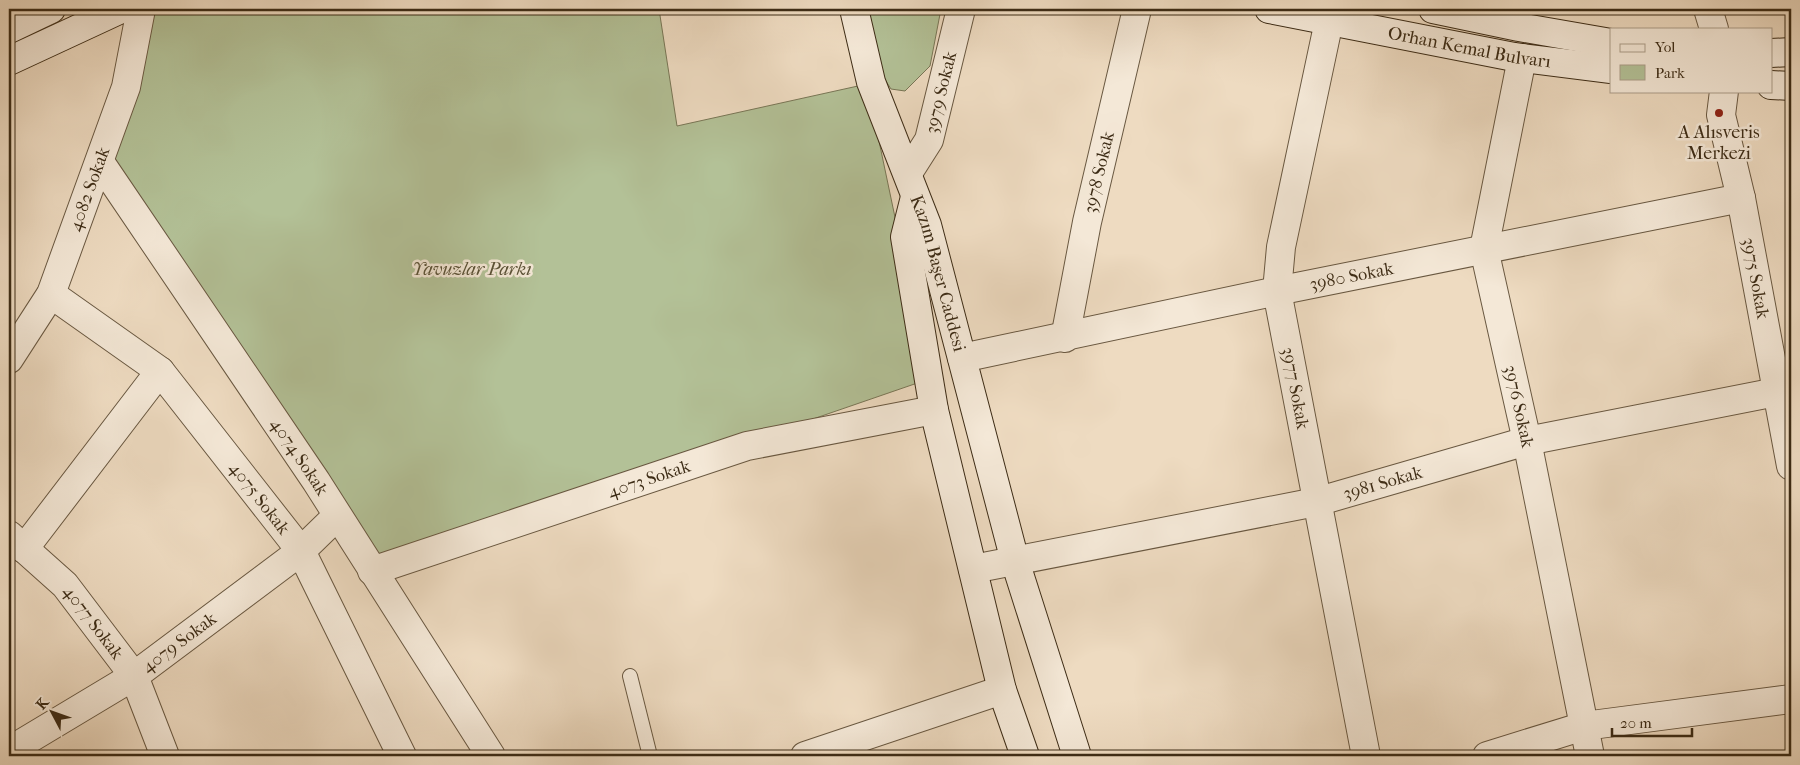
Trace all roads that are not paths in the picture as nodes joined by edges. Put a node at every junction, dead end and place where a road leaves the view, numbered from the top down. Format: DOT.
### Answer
graph roads {
  1 [pos="51,9"];
  2 [pos="121,9"];
  3 [pos="141,9"];
  4 [pos="854,9"];
  5 [pos="961,9"];
  6 [pos="1137,9"];
  7 [pos="1269,9"];
  8 [pos="1433,9"];
  9 [pos="1708,9"];
  10 [pos="1504,17"];
  11 [pos="1329,21"];
  12 [pos="11,23"];
  13 [pos="1714,28"];
  14 [pos="1610,43"];
  15 [pos="1791,52"];
  16 [pos="1772,53"];
  17 [pos="1522,58"];
  18 [pos="9,61"];
  19 [pos="1610,69"];
  20 [pos="1772,85"];
  21 [pos="1791,86"];
  22 [pos="1724,92"];
  23 [pos="100,162"];
  24 [pos="911,185"];
  25 [pos="1741,198"];
  26 [pos="1484,249"];
  27 [pos="1277,291"];
  28 [pos="51,294"];
  29 [pos="1065,338"];
  30 [pos="962,358"];
  31 [pos="9,359"];
  32 [pos="160,371"];
  33 [pos="1784,391"];
  34 [pos="934,410"];
  35 [pos="1526,441"];
  36 [pos="1791,466"];
  37 [pos="1316,502"];
  38 [pos="337,516"];
  39 [pos="17,542"];
  40 [pos="301,551"];
  41 [pos="1015,560"];
  42 [pos="973,569"];
  43 [pos="372,571"];
  44 [pos="134,676"];
  45 [pos="630,676"];
  46 [pos="1002,690"];
  47 [pos="1791,699"];
  48 [pos="1584,726"];
  49 [pos="857,748"];
  50 [pos="9,751"];
  51 [pos="165,756"];
  52 [pos="402,756"];
  53 [pos="491,756"];
  54 [pos="650,756"];
  55 [pos="804,756"];
  56 [pos="1024,756"];
  57 [pos="1077,756"];
  58 [pos="1366,756"];
  59 [pos="1487,756"];
  60 [pos="1590,756"];
  1 -- 12 [label="street"];
  2 -- 18 [label="street"];
  3 -- 23 [label="street, 4082 Sokak"];
  4 -- 24 [label="street, Kazım Başer Caddesi"];
  5 -- 24 [label="street, 3979 Sokak"];
  6 -- 29 [label="street, 3978 Sokak"];
  7 -- 11 [label="street, Orhan Kemal Bulvarı"];
  8 -- 10 [label="street, Orhan Kemal Bulvarı"];
  9 -- 13 [label="street"];
  10 -- 14 [label="street, Orhan Kemal Bulvarı"];
  11 -- 17 [label="street, Orhan Kemal Bulvarı"];
  11 -- 27 [label="street, 3977 Sokak"];
  15 -- 16 [label="street"];
  17 -- 19 [label="street, Orhan Kemal Bulvarı"];
  17 -- 26 [label="street, 3976 Sokak"];
  20 -- 21 [label="street"];
  22 -- 25 [label="street, 3975 Sokak"];
  23 -- 28 [label="street, 4082 Sokak"];
  23 -- 38 [label="street, 4074 Sokak"];
  24 -- 30 [label="street, Kazım Başer Caddesi"];
  24 -- 34 [label="street, Kazım Başer Caddesi"];
  25 -- 26 [label="street, 3980 Sokak"];
  25 -- 33 [label="street, 3975 Sokak"];
  26 -- 27 [label="street, 3980 Sokak"];
  26 -- 35 [label="street, 3976 Sokak"];
  27 -- 29 [label="street, 3980 Sokak"];
  27 -- 37 [label="street, 3977 Sokak"];
  28 -- 31 [label="street, 4082 Sokak"];
  28 -- 32 [label="street, 4075 Sokak"];
  29 -- 30 [label="street, 3980 Sokak"];
  30 -- 41 [label="street, Kazım Başer Caddesi"];
  32 -- 39 [label="street"];
  32 -- 40 [label="street, 4075 Sokak"];
  33 -- 35 [label="street, 3981 Sokak"];
  33 -- 36 [label="street, 3975 Sokak"];
  34 -- 42 [label="street, Kazım Başer Caddesi"];
  34 -- 43 [label="street, 4073 Sokak"];
  35 -- 37 [label="street, 3981 Sokak"];
  35 -- 48 [label="street, 3976 Sokak"];
  37 -- 41 [label="street, 3981 Sokak"];
  37 -- 58 [label="street, 3977 Sokak"];
  38 -- 40 [label="street, 4079 Sokak"];
  38 -- 43 [label="street, 4074 Sokak"];
  39 -- 44 [label="street, 4077 Sokak"];
  40 -- 44 [label="street, 4079 Sokak"];
  40 -- 52 [label="street, 4075 Sokak"];
  41 -- 42 [label="street, 3981 Sokak"];
  41 -- 57 [label="street, Kazım Başer Caddesi"];
  42 -- 46 [label="street, Kazım Başer Caddesi"];
  43 -- 53 [label="street, 4074 Sokak"];
  44 -- 50 [label="street, 4079 Sokak"];
  44 -- 51 [label="street, 4077 Sokak"];
  45 -- 54 [label="lane"];
  46 -- 49 [label="street"];
  46 -- 56 [label="street, Kazım Başer Caddesi"];
  47 -- 48 [label="street"];
  48 -- 59 [label="street"];
  48 -- 60 [label="street, 3976 Sokak"];
  49 -- 55 [label="street"];
}
